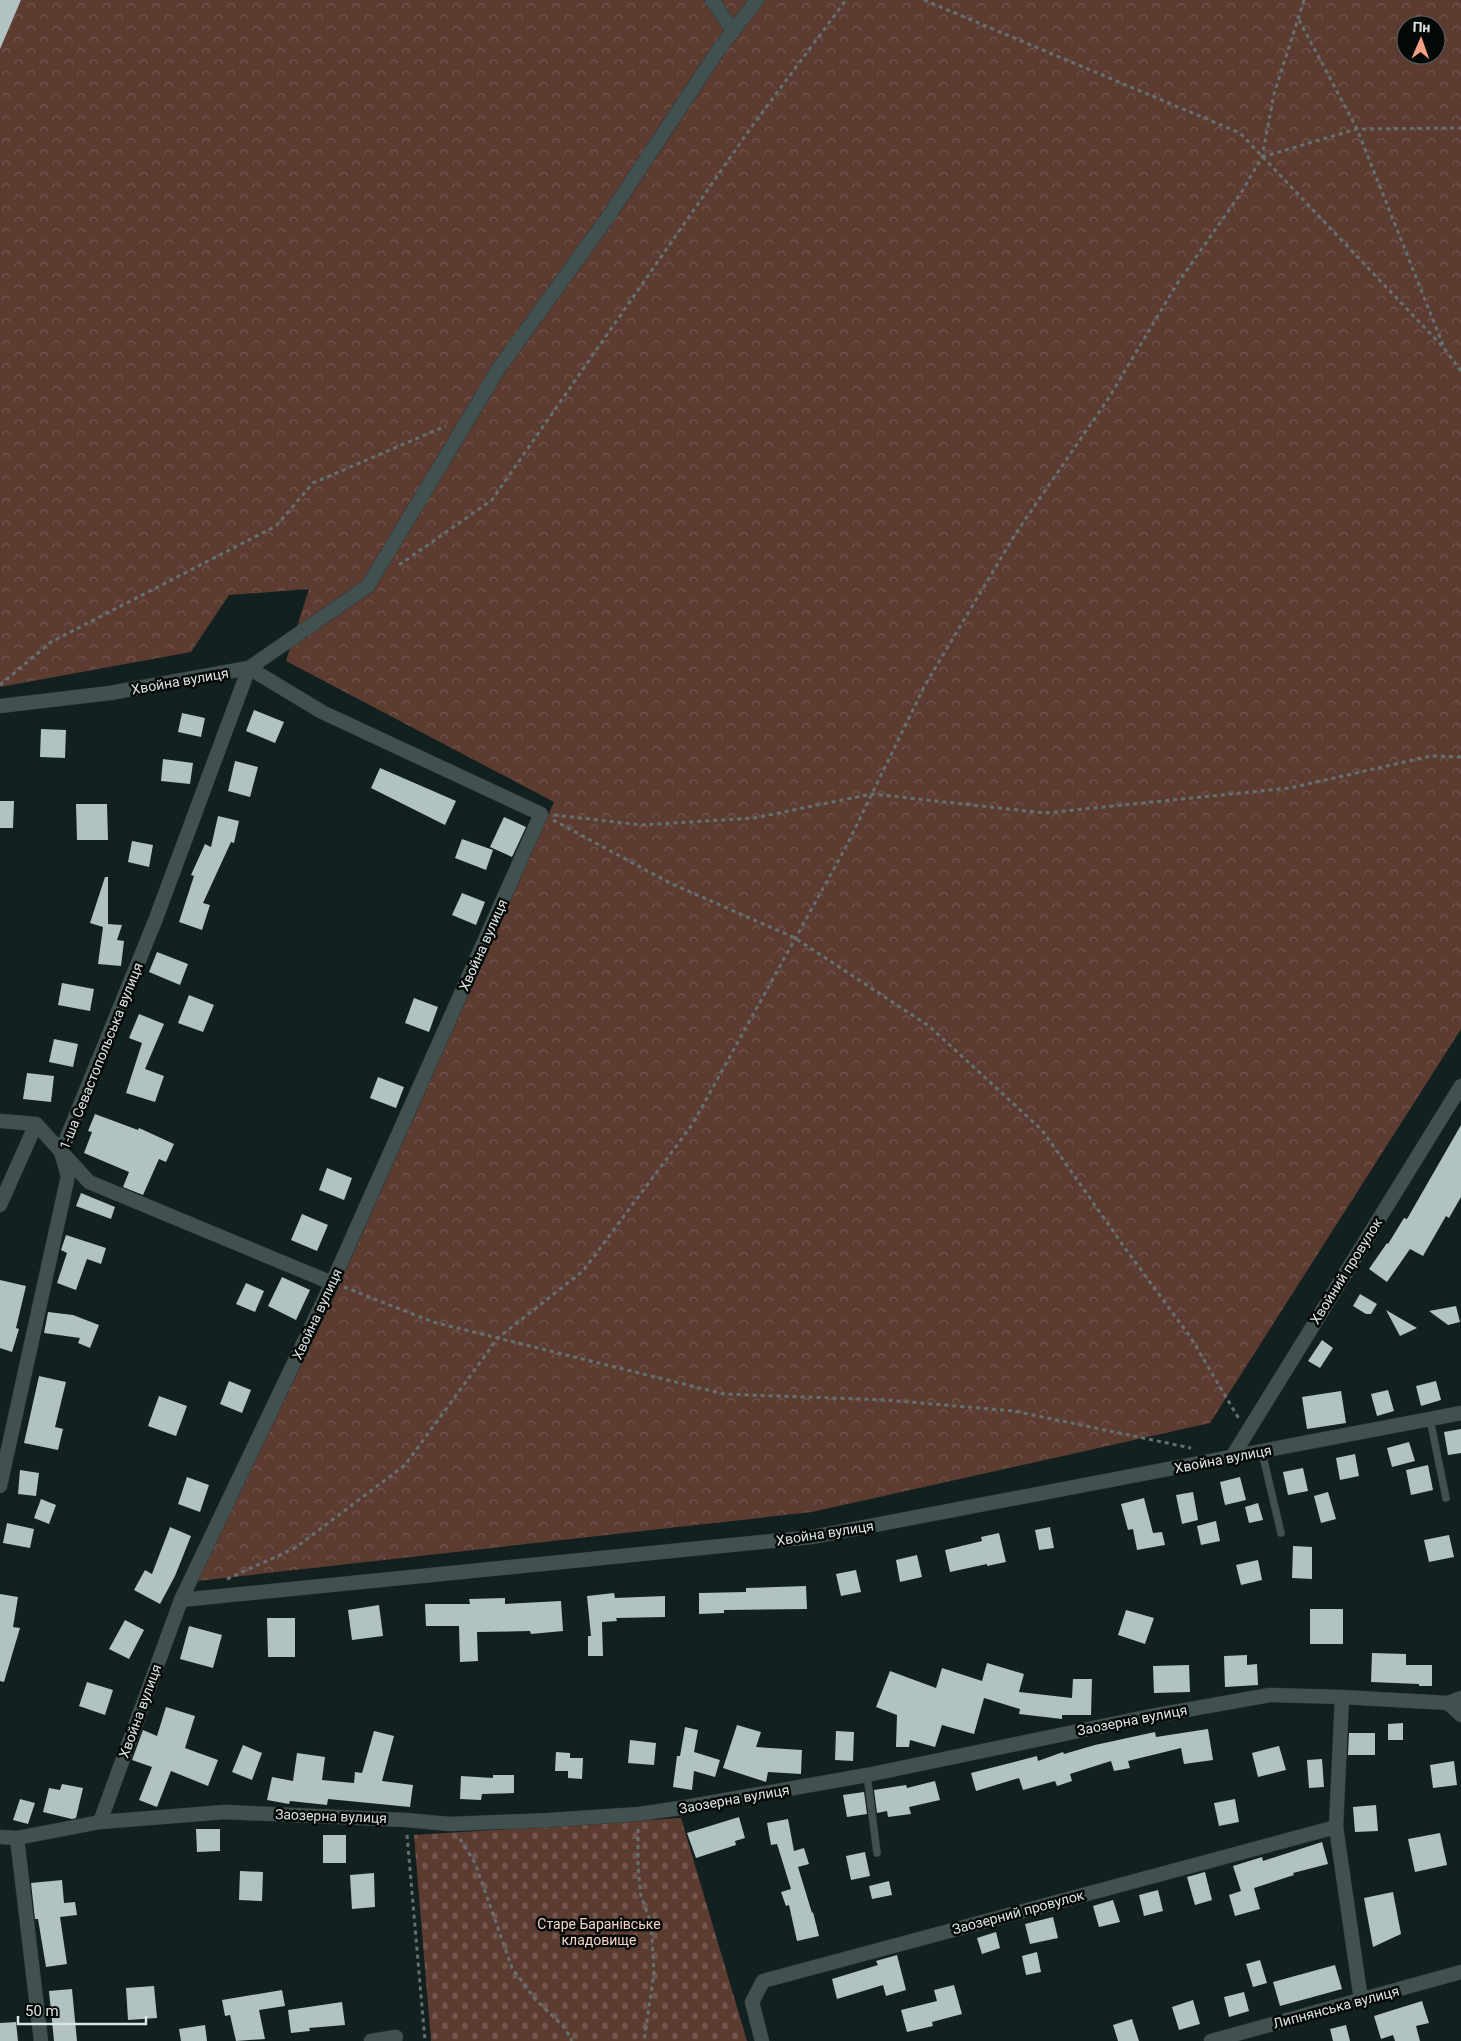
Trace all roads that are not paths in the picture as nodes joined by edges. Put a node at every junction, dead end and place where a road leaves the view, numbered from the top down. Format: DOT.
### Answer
graph roads {
  1 [pos="712,0"];
  2 [pos="757,0"];
  3 [pos="734,31"];
  4 [pos="249,668"];
  5 [pos="0,706"];
  6 [pos="1461,1086"];
  7 [pos="0,1121"];
  8 [pos="36,1124"];
  9 [pos="61,1152"];
  10 [pos="0,1205"];
  11 [pos="332,1283"];
  12 [pos="1461,1413"];
  13 [pos="1430,1419"];
  14 [pos="1262,1452"];
  15 [pos="1232,1457"];
  16 [pos="0,1486"];
  17 [pos="1446,1498"];
  18 [pos="1281,1533"];
  19 [pos="181,1600"];
  20 [pos="1342,1696"];
  21 [pos="1455,1700"];
  22 [pos="1461,1715"];
  23 [pos="867,1775"];
  24 [pos="100,1822"];
  25 [pos="1336,1827"];
  26 [pos="0,1837"];
  27 [pos="17,1838"];
  28 [pos="877,1853"];
  29 [pos="1461,1972"];
  30 [pos="1361,2000"];
  31 [pos="396,2037"];
  32 [pos="41,2041"];
  33 [pos="371,2041"];
  34 [pos="762,2041"];
  35 [pos="1211,2041"];
  1 -- 3 [label="street"];
  2 -- 3 [label="street"];
  3 -- 4 [label="street"];
  4 -- 5 [label="street, Хвойна вулиця"];
  4 -- 9 [label="street, 1-ша Севастопольська вулиця"];
  4 -- 11 [label="street, Хвойна вулиця"];
  6 -- 15 [label="street, Хвойний провулок"];
  7 -- 8 [label="street"];
  8 -- 9 [label="street"];
  8 -- 10 [label="street"];
  9 -- 11 [label="street"];
  9 -- 16 [label="street, 1-ша Севастопольська вулиця"];
  11 -- 19 [label="street, Хвойна вулиця"];
  12 -- 13 [label="street, Хвойна вулиця"];
  13 -- 14 [label="street, Хвойна вулиця"];
  13 -- 17 [label="lane"];
  14 -- 15 [label="street, Хвойна вулиця"];
  14 -- 18 [label="lane"];
  15 -- 19 [label="street, Хвойна вулиця"];
  19 -- 24 [label="street, Хвойна вулиця"];
  20 -- 21 [label="street, Заозерна вулиця"];
  20 -- 23 [label="street, Заозерна вулиця"];
  20 -- 25 [label="street"];
  21 -- 22 [label="street"];
  23 -- 24 [label="street, Заозерна вулиця"];
  23 -- 28 [label="lane"];
  24 -- 27 [label="street, Заозерна вулиця"];
  25 -- 30 [label="street"];
  25 -- 34 [label="street, Заозерний провулок"];
  26 -- 27 [label="street, Заозерна вулиця"];
  27 -- 32 [label="street"];
  29 -- 30 [label="street, Липнянська вулиця"];
  30 -- 35 [label="street, Липнянська вулиця"];
  31 -- 33 [label="street"];
}
